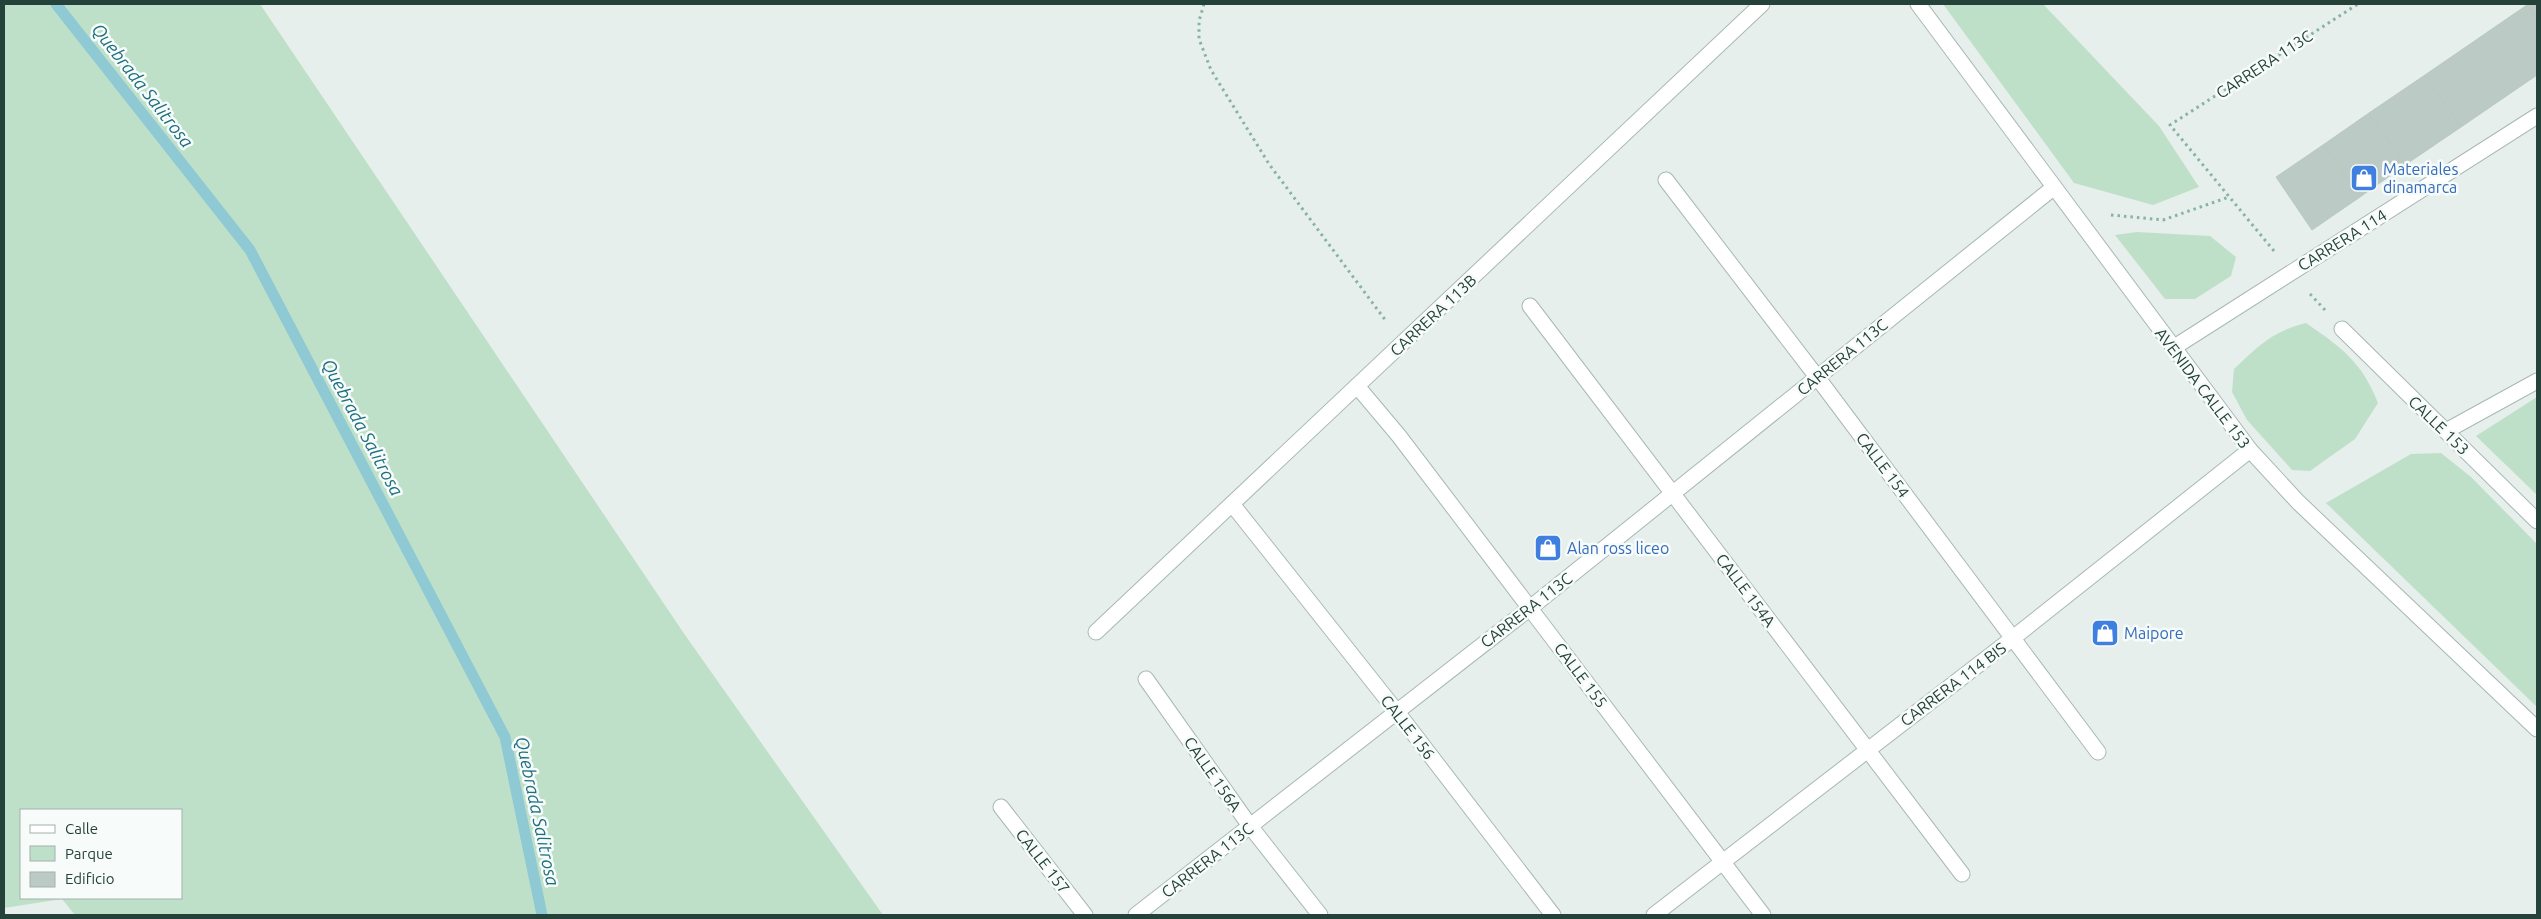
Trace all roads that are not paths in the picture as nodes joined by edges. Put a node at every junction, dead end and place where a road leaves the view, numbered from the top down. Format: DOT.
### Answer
graph roads {
  1 [pos="1762,4"];
  2 [pos="1918,4"];
  3 [pos="2537,116"];
  4 [pos="1666,180"];
  5 [pos="2053,188"];
  6 [pos="1530,306"];
  7 [pos="2342,329"];
  8 [pos="2173,348"];
  9 [pos="1817,377"];
  10 [pos="2537,381"];
  11 [pos="1357,386"];
  12 [pos="2446,431"];
  13 [pos="2250,450"];
  14 [pos="1672,493"];
  15 [pos="1232,504"];
  16 [pos="2537,520"];
  17 [pos="1530,608"];
  18 [pos="1099,629"];
  19 [pos="2013,638"];
  20 [pos="1146,679"];
  21 [pos="1397,712"];
  22 [pos="2537,729"];
  23 [pos="1867,750"];
  24 [pos="2098,752"];
  25 [pos="1001,807"];
  26 [pos="1250,826"];
  27 [pos="1722,862"];
  28 [pos="1962,874"];
  29 [pos="1085,915"];
  30 [pos="1136,915"];
  31 [pos="1320,915"];
  32 [pos="1553,915"];
  33 [pos="1654,915"];
  34 [pos="1763,915"];
  1 -- 11 [label="street, CARRERA 113B"];
  2 -- 5 [label="street, AVENIDA CALLE 153"];
  3 -- 8 [label="street, CARRERA 114"];
  4 -- 9 [label="street, CALLE 154"];
  5 -- 8 [label="street, AVENIDA CALLE 153"];
  5 -- 9 [label="street, CARRERA 113C"];
  6 -- 14 [label="street, CALLE 154A"];
  7 -- 12 [label="street, CALLE 153"];
  8 -- 13 [label="street, AVENIDA CALLE 153"];
  9 -- 14 [label="street, CARRERA 113C"];
  9 -- 19 [label="street, CALLE 154"];
  10 -- 12 [label="street"];
  11 -- 15 [label="street, CARRERA 113B"];
  11 -- 17 [label="street, CALLE 155"];
  12 -- 16 [label="street, CALLE 153"];
  13 -- 19 [label="street, CARRERA 114 BIS"];
  13 -- 22 [label="street, AVENIDA CALLE 153"];
  14 -- 17 [label="street, CARRERA 113C"];
  14 -- 23 [label="street, CALLE 154A"];
  15 -- 18 [label="street, CARRERA 113B"];
  15 -- 21 [label="street, CALLE 156"];
  17 -- 21 [label="street, CARRERA 113C"];
  17 -- 27 [label="street, CALLE 155"];
  19 -- 23 [label="street, CARRERA 114 BIS"];
  19 -- 24 [label="street, CALLE 154"];
  20 -- 26 [label="street, CALLE 156A"];
  21 -- 26 [label="street, CARRERA 113C"];
  21 -- 32 [label="street, CALLE 156"];
  23 -- 27 [label="street, CARRERA 114 BIS"];
  23 -- 28 [label="street, CALLE 154A"];
  25 -- 29 [label="street, CALLE 157"];
  26 -- 30 [label="street, CARRERA 113C"];
  26 -- 31 [label="street, CALLE 156A"];
  27 -- 33 [label="street, CARRERA 114 BIS"];
  27 -- 34 [label="street, CALLE 155"];
}
